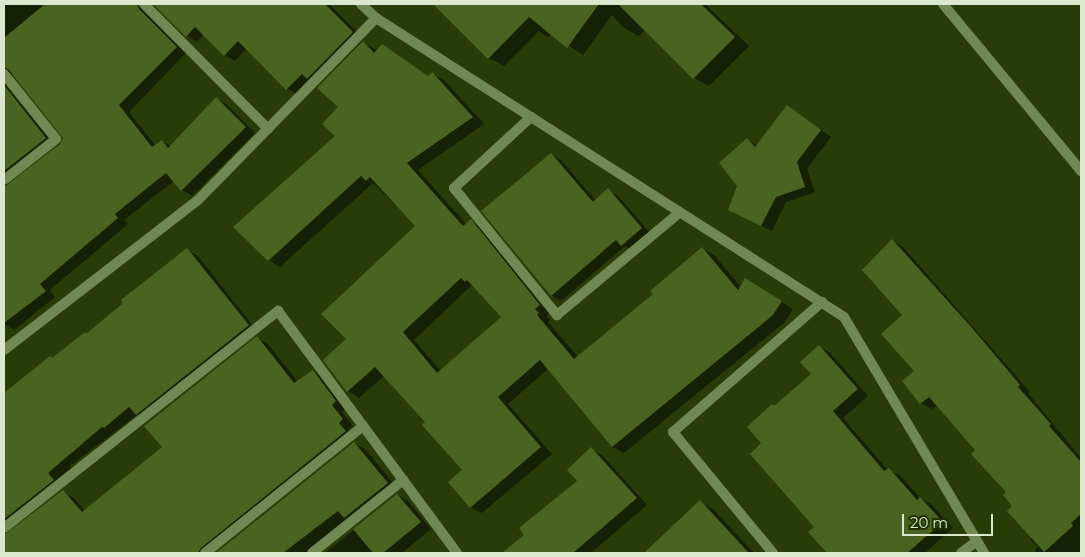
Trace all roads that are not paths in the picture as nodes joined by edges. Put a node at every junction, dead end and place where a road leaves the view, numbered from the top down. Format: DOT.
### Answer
graph roads {
  1 [pos="144,4"];
  2 [pos="361,4"];
  3 [pos="944,4"];
  4 [pos="376,18"];
  5 [pos="4,74"];
  6 [pos="531,117"];
  7 [pos="268,129"];
  8 [pos="1081,171"];
  9 [pos="4,180"];
  10 [pos="680,212"];
  11 [pos="822,302"];
  12 [pos="4,350"];
  13 [pos="363,426"];
  14 [pos="403,480"];
  15 [pos="4,528"];
  16 [pos="977,541"];
  17 [pos="206,553"];
  18 [pos="312,553"];
  19 [pos="457,553"];
  20 [pos="773,553"];
  21 [pos="961,553"];
  22 [pos="984,553"];
  1 -- 7 [label="street"];
  2 -- 4 [label="street"];
  3 -- 8 [label="street"];
  4 -- 6 [label="street"];
  4 -- 7 [label="street"];
  5 -- 9 [label="street"];
  6 -- 10 [label="street"];
  6 -- 10 [label="street"];
  7 -- 12 [label="street"];
  10 -- 11 [label="street"];
  11 -- 16 [label="street"];
  11 -- 20 [label="street"];
  13 -- 14 [label="street"];
  13 -- 15 [label="street"];
  13 -- 17 [label="street"];
  14 -- 18 [label="street"];
  14 -- 19 [label="street"];
  16 -- 21 [label="street"];
  16 -- 22 [label="street"];
}
